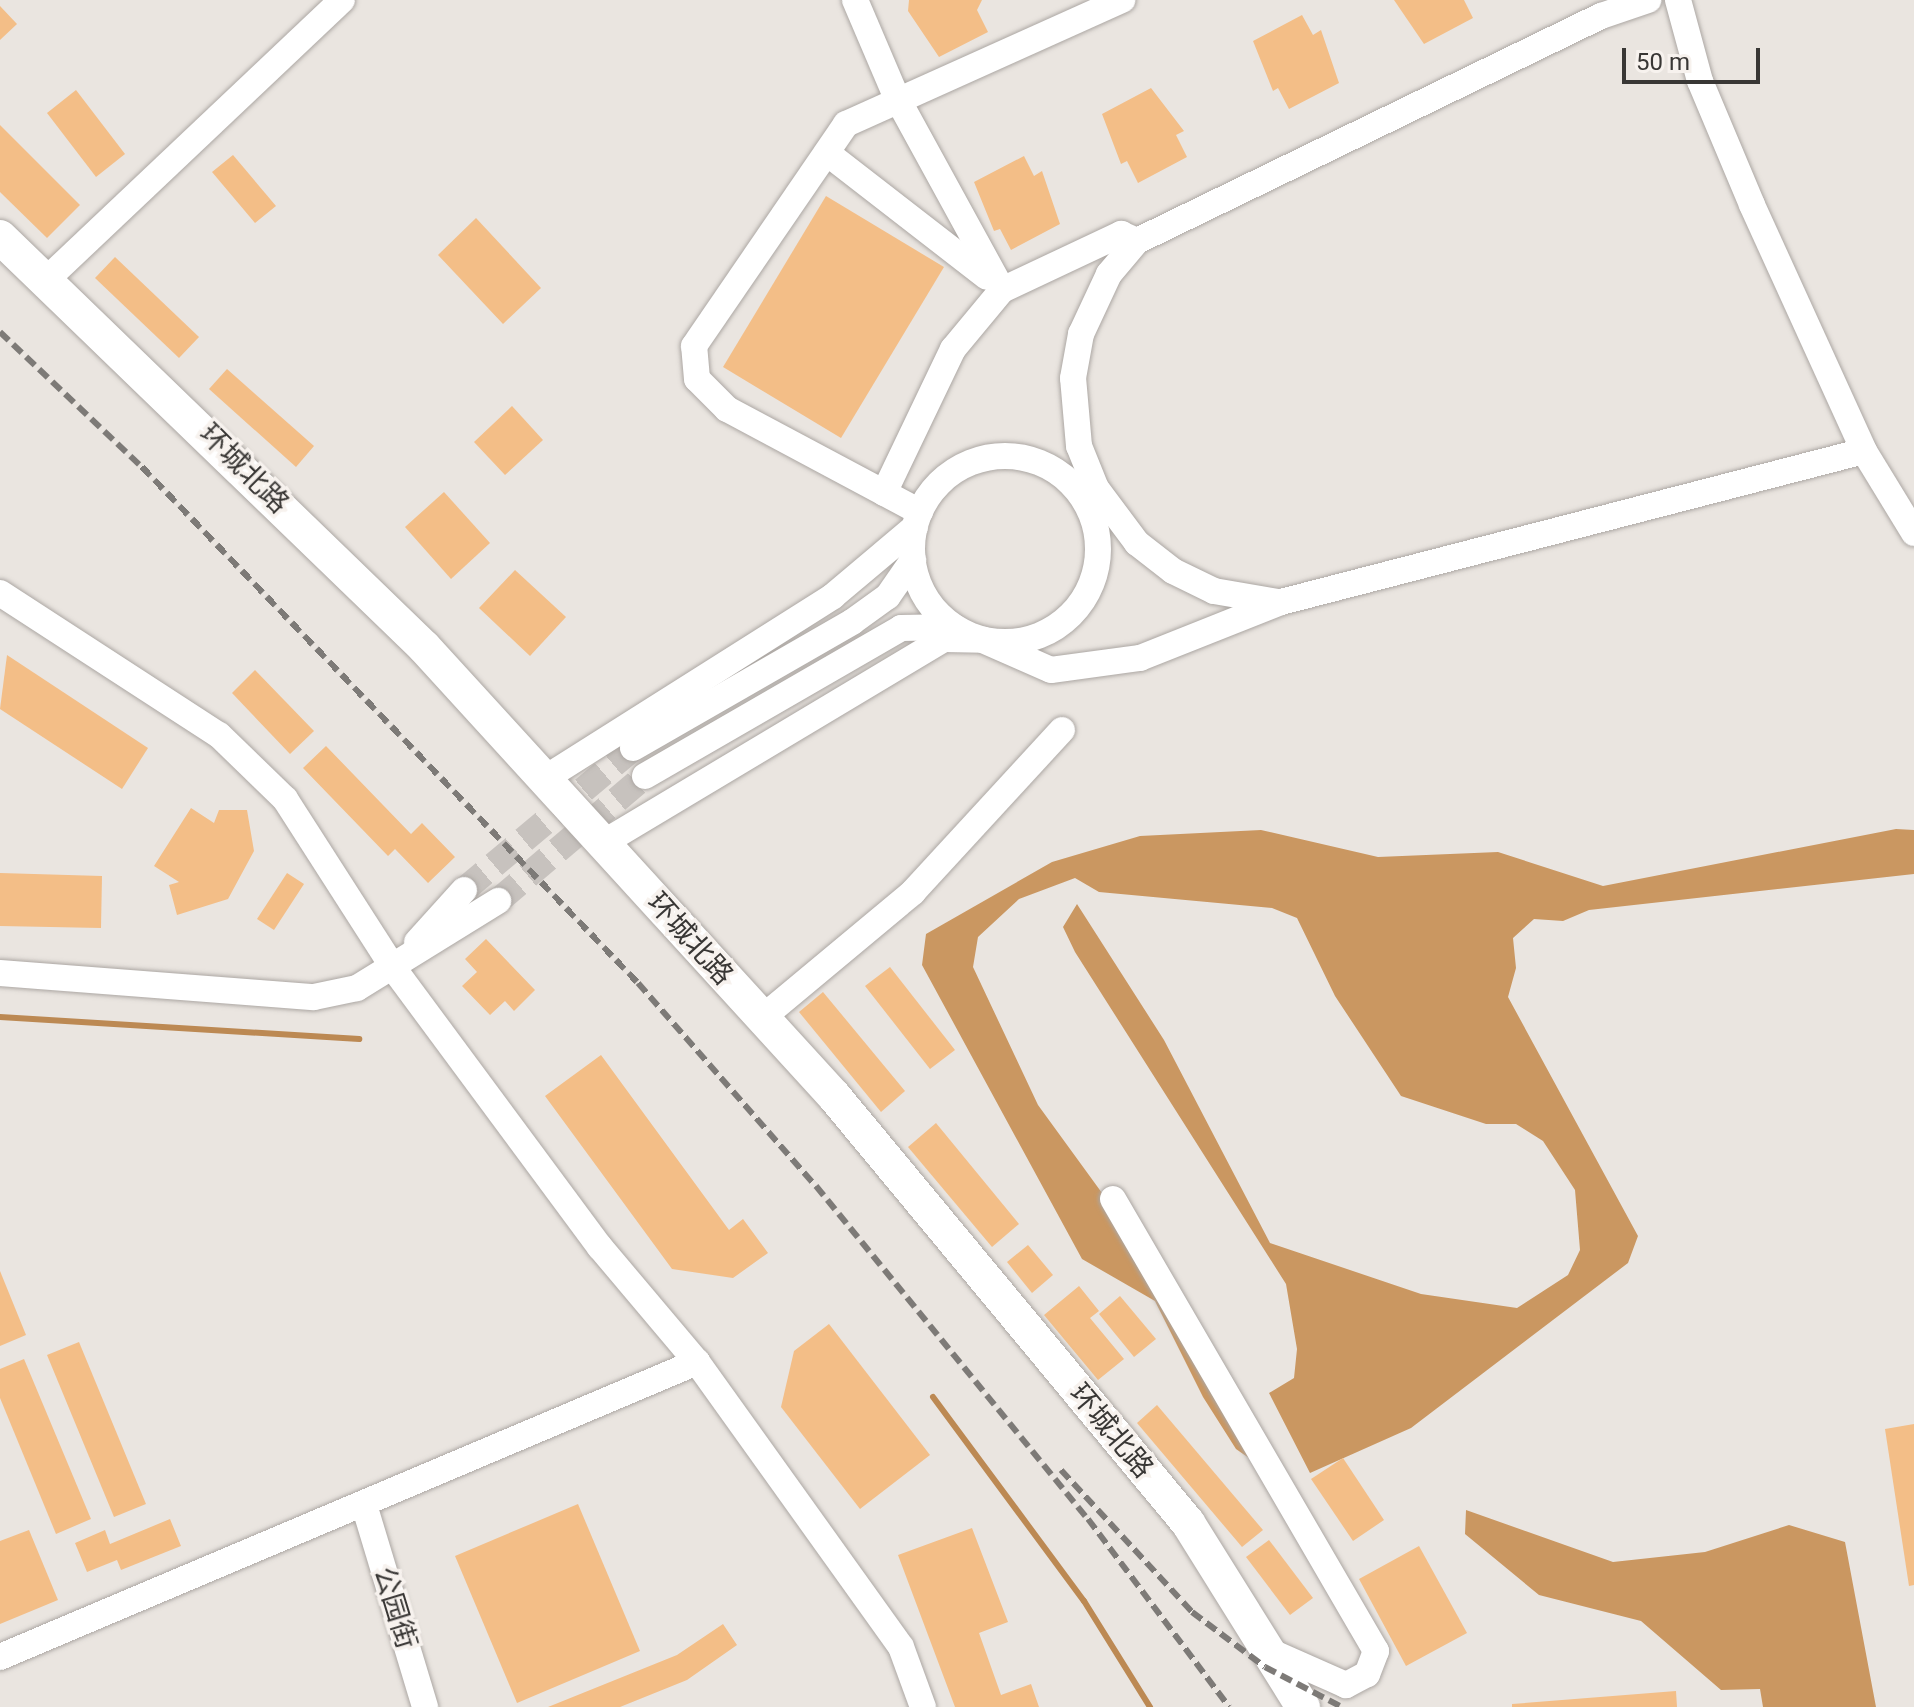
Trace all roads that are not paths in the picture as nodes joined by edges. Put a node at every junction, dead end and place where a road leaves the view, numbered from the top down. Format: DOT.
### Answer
graph roads {
  1 [pos="342,0"];
  2 [pos="855,0"];
  3 [pos="1122,0"];
  4 [pos="1648,0"];
  5 [pos="1678,0"];
  6 [pos="896,96"];
  7 [pos="827,153"];
  8 [pos="0,237"];
  9 [pos="1137,241"];
  10 [pos="46,280"];
  11 [pos="1002,290"];
  12 [pos="1864,451"];
  13 [pos="1056,472"];
  14 [pos="884,493"];
  15 [pos="1102,498"];
  16 [pos="917,520"];
  17 [pos="1914,533"];
  18 [pos="1098,555"];
  19 [pos="913,560"];
  20 [pos="0,593"];
  21 [pos="1281,602"];
  22 [pos="954,627"];
  23 [pos="983,640"];
  24 [pos="1062,730"];
  25 [pos="633,748"];
  26 [pos="645,776"];
  27 [pos="544,779"];
  28 [pos="603,843"];
  29 [pos="464,890"];
  30 [pos="498,901"];
  31 [pos="394,969"];
  32 [pos="0,973"];
  33 [pos="762,1018"];
  34 [pos="1113,1199"];
  35 [pos="697,1362"];
  36 [pos="365,1508"];
  37 [pos="1276,1654"];
  38 [pos="0,1657"];
  39 [pos="425,1707"];
  40 [pos="923,1707"];
  41 [pos="1303,1707"];
  1 -- 10 [label="street"];
  2 -- 6 [label="street"];
  3 -- 6 [label="street"];
  4 -- 9 [label="street"];
  5 -- 12 [label="street"];
  6 -- 7 [label="street"];
  6 -- 11 [label="street"];
  7 -- 11 [label="street"];
  7 -- 14 [label="street"];
  8 -- 10 [label="main road, 环城北路"];
  9 -- 11 [label="street"];
  9 -- 15 [label="street"];
  10 -- 27 [label="main road, 环城北路"];
  11 -- 14 [label="street"];
  12 -- 17 [label="street"];
  12 -- 21 [label="street"];
  13 -- 15 [label="street"];
  13 -- 16 [label="street"];
  13 -- 18 [label="street"];
  14 -- 16 [label="street"];
  15 -- 18 [label="street"];
  15 -- 21 [label="street"];
  16 -- 19 [label="street"];
  16 -- 27 [label="street"];
  18 -- 23 [label="street"];
  19 -- 22 [label="street"];
  19 -- 25 [label="street"];
  20 -- 31 [label="street"];
  21 -- 23 [label="street"];
  22 -- 23 [label="street"];
  22 -- 26 [label="street"];
  23 -- 28 [label="street"];
  24 -- 33 [label="street"];
  27 -- 28 [label="main road, 环城北路"];
  28 -- 33 [label="main road, 环城北路"];
  29 -- 31 [label="street"];
  30 -- 31 [label="street"];
  31 -- 32 [label="street"];
  31 -- 35 [label="street"];
  33 -- 37 [label="main road, 环城北路"];
  34 -- 37 [label="street"];
  35 -- 36 [label="street"];
  35 -- 40 [label="street"];
  36 -- 38 [label="street"];
  36 -- 39 [label="street, 公园街"];
  37 -- 41 [label="main road, 环城北路"];
}
